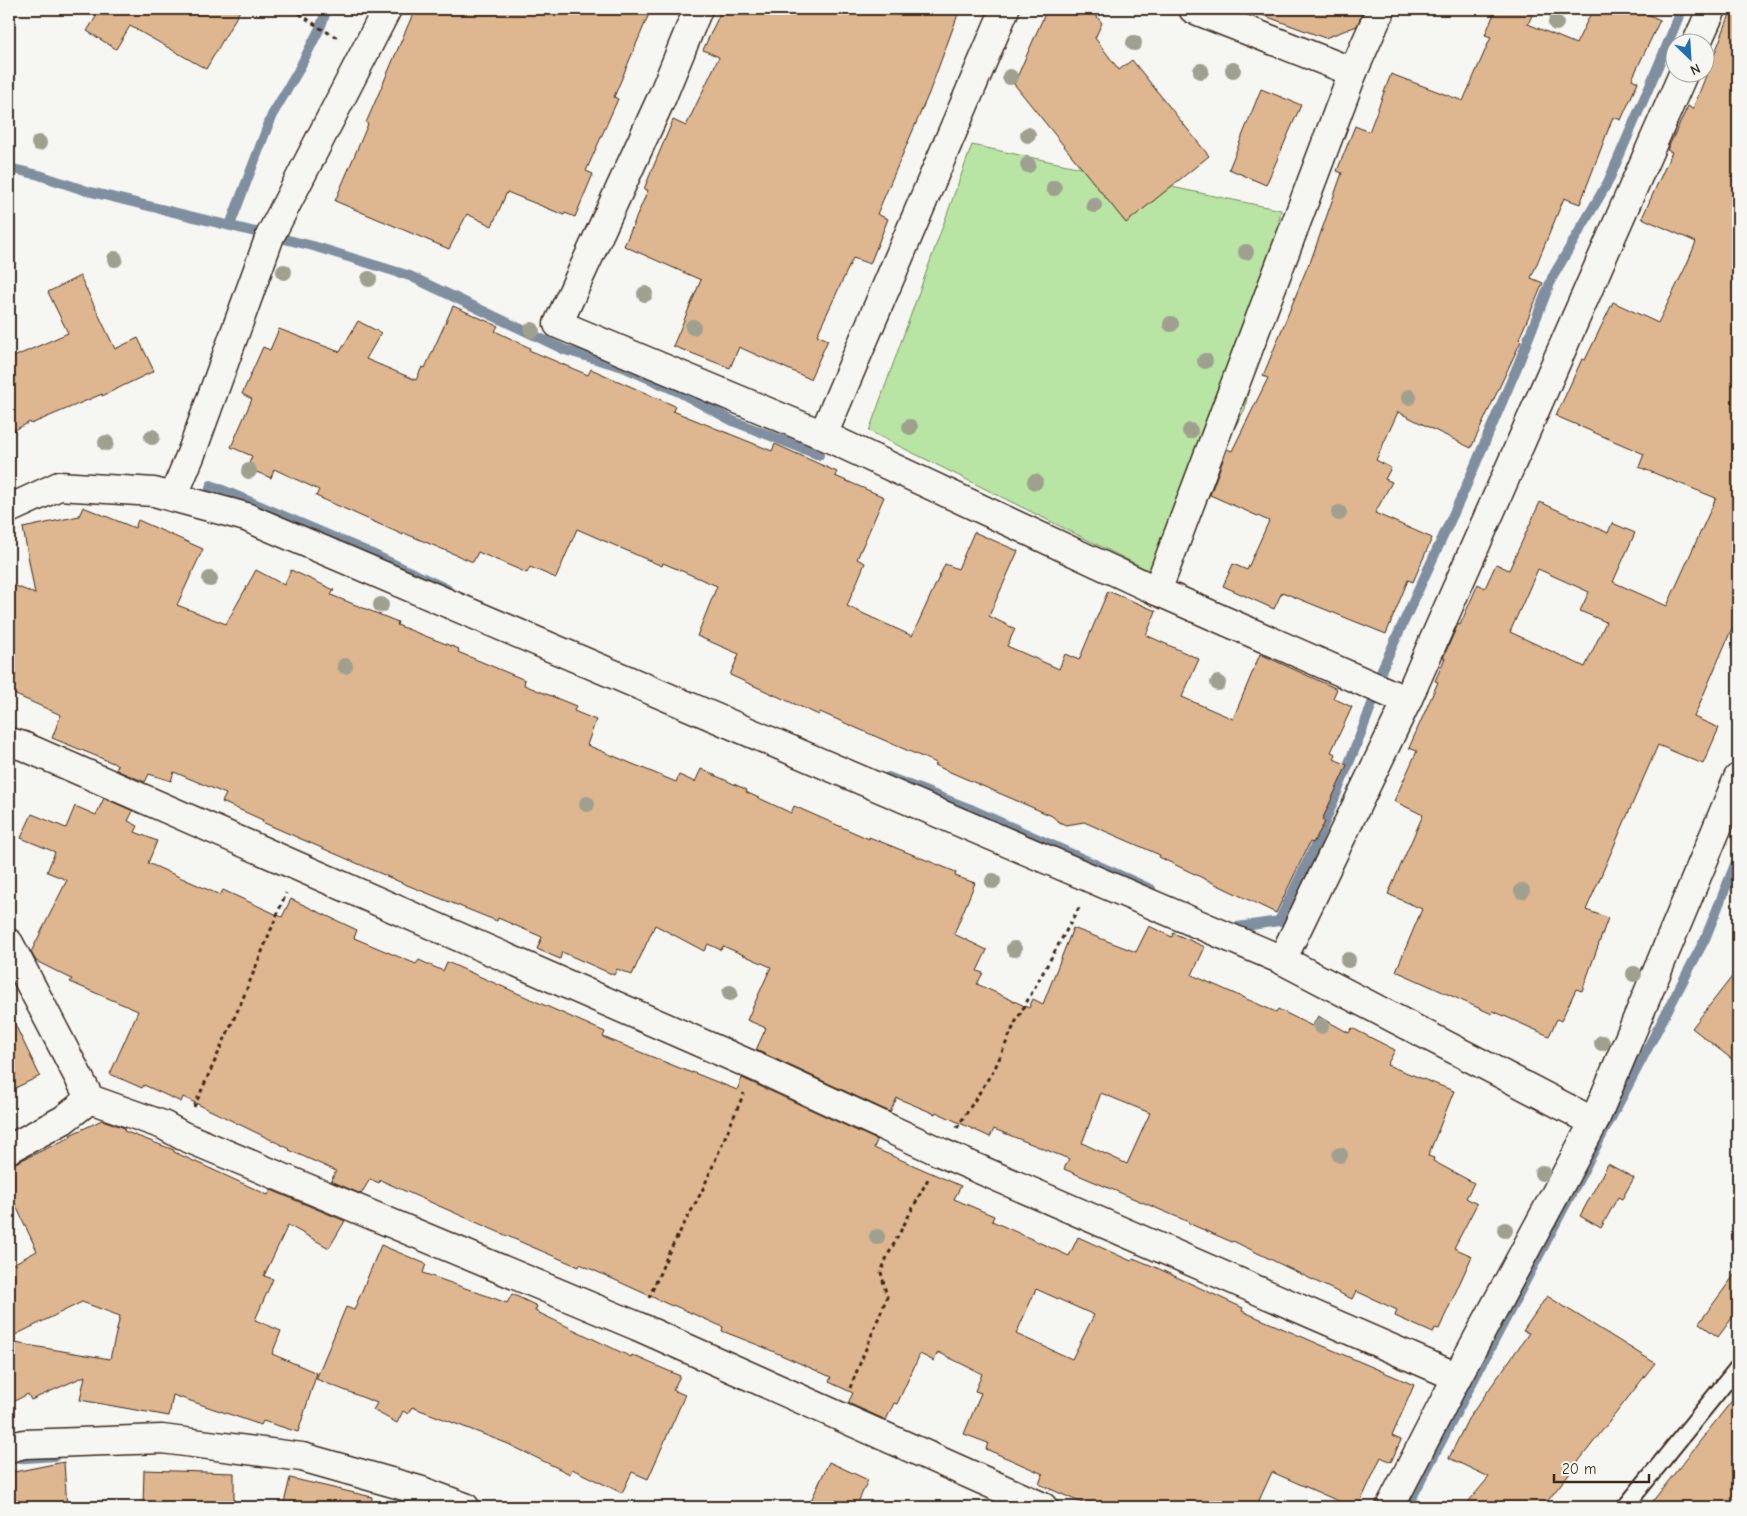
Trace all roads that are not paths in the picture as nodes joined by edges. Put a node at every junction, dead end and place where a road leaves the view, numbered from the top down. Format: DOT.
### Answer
graph roads {
  1 [pos="387,9"];
  2 [pos="698,9"];
  3 [pos="1005,9"];
  4 [pos="1193,9"];
  5 [pos="1381,9"];
  6 [pos="1712,9"];
  7 [pos="1702,32"];
  8 [pos="1353,72"];
  9 [pos="1680,82"];
  10 [pos="823,435"];
  11 [pos="173,497"];
  12 [pos="9,508"];
  13 [pos="1157,591"];
  14 [pos="1407,701"];
  15 [pos="9,742"];
  16 [pos="1738,778"];
  17 [pos="9,943"];
  18 [pos="1282,960"];
  19 [pos="90,1099"];
  20 [pos="1594,1122"];
  21 [pos="9,1149"];
  22 [pos="1738,1367"];
  23 [pos="1457,1377"];
  24 [pos="9,1448"];
  25 [pos="465,1507"];
  26 [pos="1043,1507"];
  27 [pos="1390,1507"];
  28 [pos="1625,1507"];
  1 -- 11 [label="street"];
  2 -- 10 [label="street"];
  3 -- 10 [label="street"];
  4 -- 8 [label="street"];
  5 -- 8 [label="street"];
  6 -- 7 [label="street"];
  8 -- 13 [label="street"];
  9 -- 14 [label="street"];
  10 -- 13 [label="street"];
  11 -- 12 [label="street"];
  11 -- 18 [label="street"];
  13 -- 14 [label="street"];
  14 -- 18 [label="street"];
  15 -- 23 [label="street"];
  16 -- 20 [label="street"];
  17 -- 19 [label="street"];
  18 -- 20 [label="street"];
  19 -- 21 [label="street"];
  19 -- 26 [label="street"];
  20 -- 23 [label="street"];
  22 -- 28 [label="lane"];
  23 -- 27 [label="street"];
  24 -- 25 [label="street"];
}
